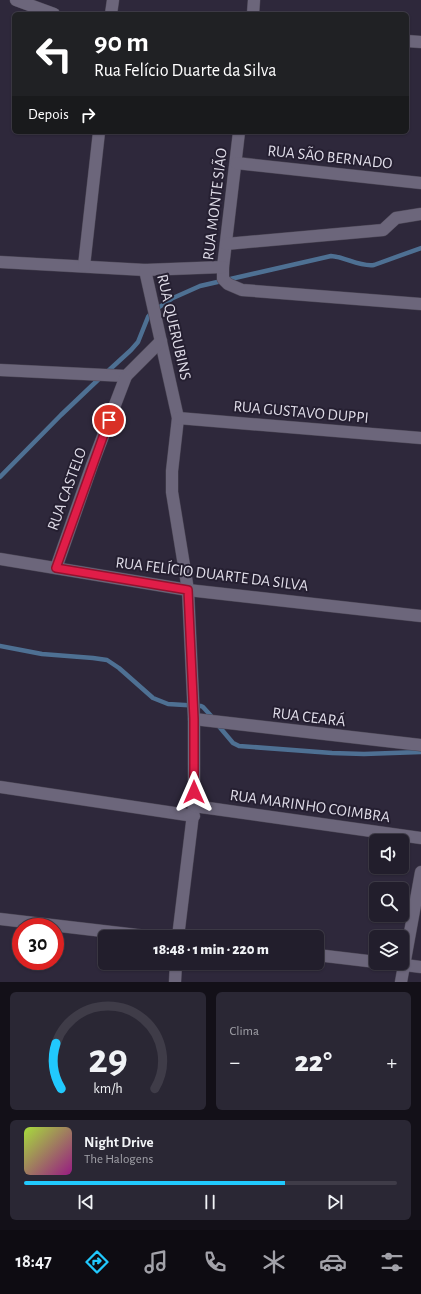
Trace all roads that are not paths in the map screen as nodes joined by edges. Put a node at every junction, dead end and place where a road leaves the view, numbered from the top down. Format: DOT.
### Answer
graph roads {
  1 [pos="16,0"];
  2 [pos="113,0"];
  3 [pos="254,0"];
  4 [pos="49,12"];
  5 [pos="111,12"];
  6 [pos="252,12"];
  7 [pos="409,41"];
  8 [pos="421,42"];
  9 [pos="99,134"];
  10 [pos="239,134"];
  11 [pos="236,163"];
  12 [pos="421,183"];
  13 [pos="421,214"];
  14 [pos="226,244"];
  15 [pos="0,262"];
  16 [pos="84,266"];
  17 [pos="145,270"];
  18 [pos="223,273"];
  19 [pos="421,304"];
  20 [pos="162,340"];
  21 [pos="0,370"];
  22 [pos="126,376"];
  23 [pos="178,418"];
  24 [pos="421,438"];
  25 [pos="0,559"];
  26 [pos="56,568"];
  27 [pos="188,590"];
  28 [pos="421,616"];
  29 [pos="194,719"];
  30 [pos="421,745"];
  31 [pos="0,787"];
  32 [pos="194,811"];
  33 [pos="421,838"];
  34 [pos="421,872"];
  35 [pos="0,919"];
  36 [pos="98,930"];
  37 [pos="179,930"];
  38 [pos="409,942"];
  39 [pos="324,956"];
  40 [pos="369,961"];
  41 [pos="409,966"];
  42 [pos="421,967"];
  43 [pos="175,970"];
  44 [pos="404,970"];
  45 [pos="174,982"];
  46 [pos="401,982"];
  1 -- 4 [label="street"];
  2 -- 5 [label="street"];
  3 -- 6 [label="street"];
  7 -- 8 [label="street"];
  9 -- 16 [label="street"];
  10 -- 11 [label="street, RUA MONTE SIÃO"];
  11 -- 12 [label="street, RUA SÃO BERNADO"];
  11 -- 14 [label="street, RUA MONTE SIÃO"];
  13 -- 14 [label="street"];
  14 -- 18 [label="street, RUA MONTE SIÃO"];
  15 -- 16 [label="street, RUA QUERUBINS"];
  16 -- 17 [label="street, RUA QUERUBINS"];
  17 -- 18 [label="street"];
  17 -- 20 [label="street, RUA QUERUBINS"];
  18 -- 19 [label="street"];
  20 -- 22 [label="street"];
  20 -- 23 [label="street, RUA QUERUBINS"];
  21 -- 22 [label="street"];
  22 -- 26 [label="street, RUA CASTELO"];
  23 -- 24 [label="street, RUA GUSTAVO DUPPI"];
  23 -- 27 [label="street, RUA QUERUBINS"];
  25 -- 26 [label="street, RUA FELÍCIO DUARTE DA SILVA"];
  26 -- 27 [label="street, RUA FELÍCIO DUARTE DA SILVA"];
  27 -- 28 [label="street, RUA FELÍCIO DUARTE DA SILVA"];
  27 -- 29 [label="street, RUA QUERUBINS"];
  29 -- 30 [label="street, RUA CEARÁ"];
  29 -- 32 [label="street, RUA QUERUBINS"];
  31 -- 32 [label="street, RUA MARINHO COIMBRA"];
  32 -- 33 [label="street, RUA MARINHO COIMBRA"];
  32 -- 37 [label="street, RUA QUERUBINS"];
  34 -- 38 [label="street"];
  35 -- 36 [label="street"];
  39 -- 40 [label="street"];
  41 -- 42 [label="street"];
  43 -- 45 [label="street"];
  44 -- 46 [label="street"];
}
